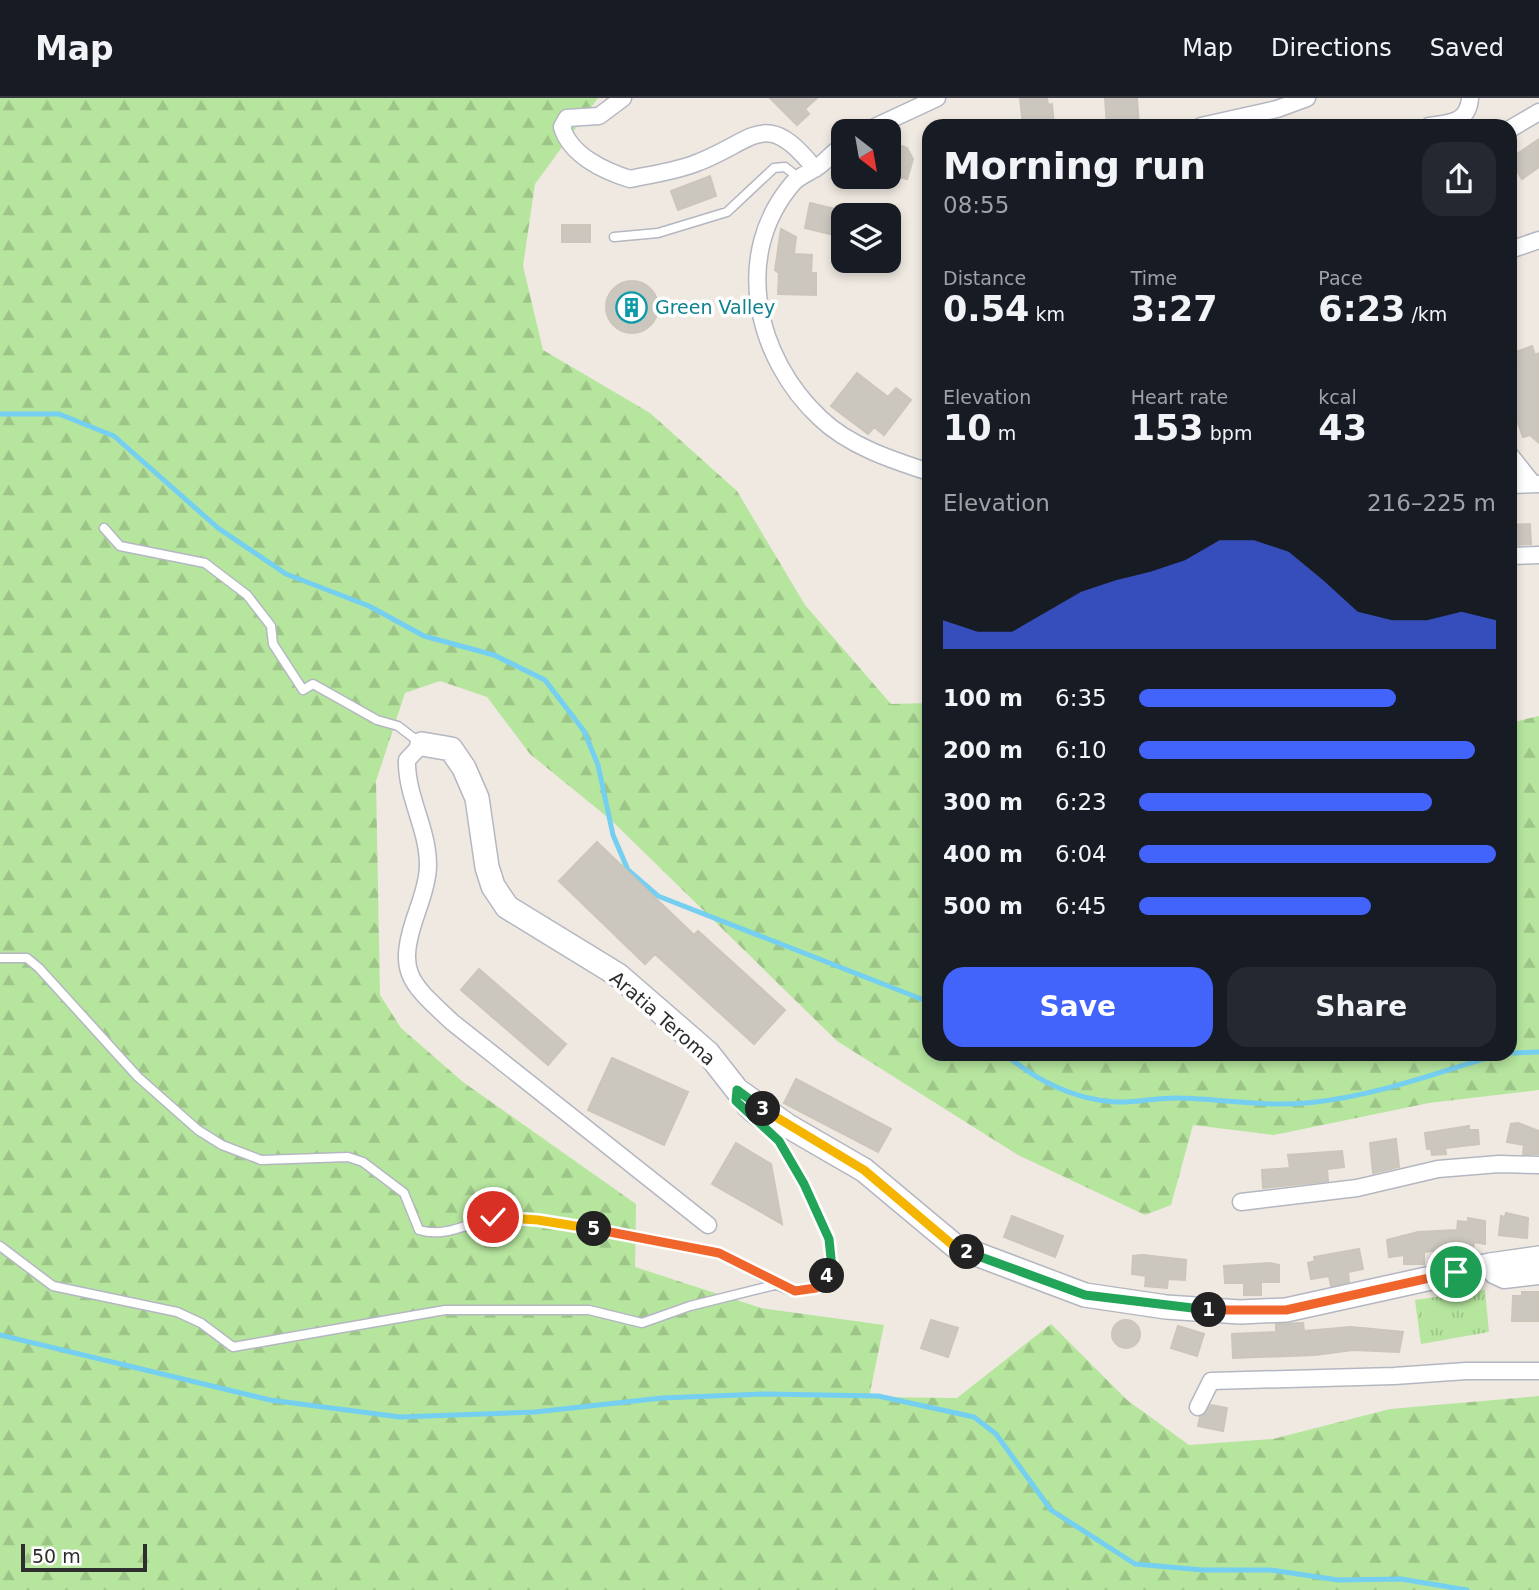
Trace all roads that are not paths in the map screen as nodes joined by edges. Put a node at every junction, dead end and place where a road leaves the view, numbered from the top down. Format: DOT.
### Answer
graph roads {
  1 [pos="623,98"];
  2 [pos="937,98"];
  3 [pos="1307,98"];
  4 [pos="1470,98"];
  5 [pos="1539,112"];
  6 [pos="892,119"];
  7 [pos="1232,119"];
  8 [pos="1460,119"];
  9 [pos="1517,125"];
  10 [pos="831,156"];
  11 [pos="815,169"];
  12 [pos="799,178"];
  13 [pos="614,237"];
  14 [pos="1539,240"];
  15 [pos="1517,248"];
  16 [pos="1517,463"];
  17 [pos="922,469"];
  18 [pos="1536,484"];
  19 [pos="1517,485"];
  20 [pos="104,528"];
  21 [pos="1539,555"];
  22 [pos="1517,556"];
  23 [pos="422,744"];
  24 [pos="0,958"];
  25 [pos="737,1090"];
  26 [pos="1539,1165"];
  27 [pos="1241,1202"];
  28 [pos="708,1225"];
  29 [pos="0,1246"];
  30 [pos="1539,1258"];
  31 [pos="1490,1265"];
  32 [pos="1539,1276"];
  33 [pos="779,1284"];
  34 [pos="1539,1371"];
  35 [pos="1198,1407"];
  1 -- 11 [label="street"];
  2 -- 6 [label="street"];
  3 -- 7 [label="street"];
  4 -- 8 [label="street"];
  5 -- 9 [label="street"];
  10 -- 11 [label="street"];
  11 -- 12 [label="street"];
  12 -- 13 [label="lane"];
  12 -- 17 [label="street"];
  14 -- 15 [label="street"];
  16 -- 18 [label="street"];
  18 -- 19 [label="street"];
  20 -- 23 [label="lane, Aratia Teroma"];
  21 -- 22 [label="street"];
  23 -- 25 [label="main road, Aratia Teroma"];
  23 -- 28 [label="street"];
  24 -- 33 [label="lane"];
  25 -- 31 [label="main road, Aratia Teroma"];
  25 -- 33 [label="lane"];
  26 -- 27 [label="street"];
  29 -- 33 [label="lane"];
  30 -- 31 [label="main road, Aratia Teroma"];
  31 -- 32 [label="street"];
  34 -- 35 [label="street"];
}
